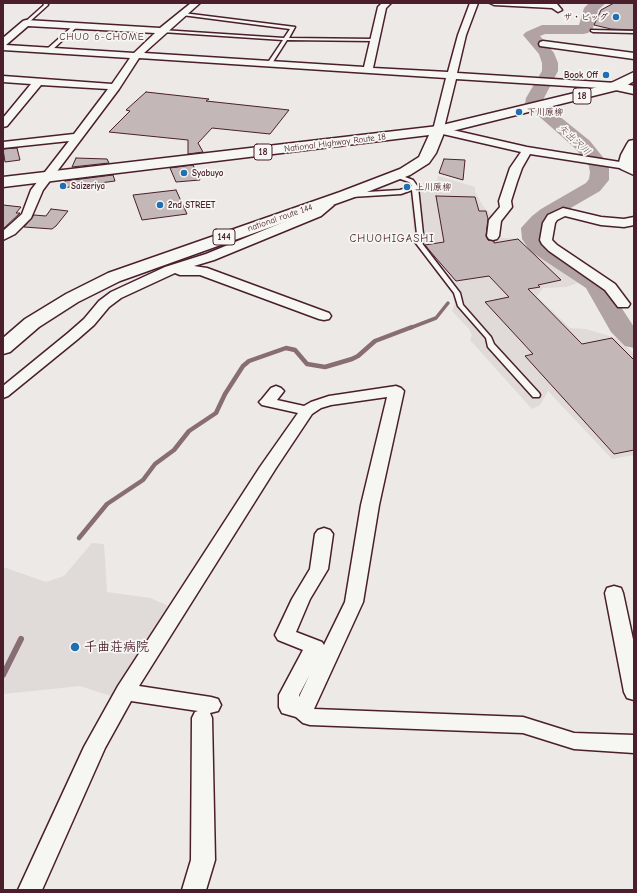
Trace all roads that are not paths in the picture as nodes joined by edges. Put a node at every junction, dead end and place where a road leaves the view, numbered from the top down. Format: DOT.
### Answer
graph roads {
  1 [pos="45,3"];
  2 [pos="196,3"];
  3 [pos="387,3"];
  4 [pos="474,3"];
  5 [pos="494,3"];
  6 [pos="558,10"];
  7 [pos="183,14"];
  8 [pos="26,23"];
  9 [pos="76,26"];
  10 [pos="162,31"];
  11 [pos="593,32"];
  12 [pos="634,32"];
  13 [pos="286,38"];
  14 [pos="374,40"];
  15 [pos="3,43"];
  16 [pos="543,44"];
  17 [pos="3,47"];
  18 [pos="49,50"];
  19 [pos="137,55"];
  20 [pos="634,56"];
  21 [pos="269,64"];
  22 [pos="368,70"];
  23 [pos="452,75"];
  24 [pos="634,76"];
  25 [pos="3,79"];
  26 [pos="38,82"];
  27 [pos="616,86"];
  28 [pos="116,87"];
  29 [pos="634,90"];
  30 [pos="3,124"];
  31 [pos="438,130"];
  32 [pos="78,137"];
  33 [pos="634,144"];
  34 [pos="3,145"];
  35 [pos="527,150"];
  36 [pos="630,168"];
  37 [pos="46,176"];
  38 [pos="397,176"];
  39 [pos="3,182"];
  40 [pos="415,187"];
  41 [pos="346,195"];
  42 [pos="325,203"];
  43 [pos="634,221"];
  44 [pos="3,236"];
  45 [pos="493,236"];
  46 [pos="163,274"];
  47 [pos="624,304"];
  48 [pos="324,316"];
  49 [pos="3,348"];
  50 [pos="276,391"];
  51 [pos="3,393"];
  52 [pos="536,395"];
  53 [pos="307,411"];
  54 [pos="324,534"];
  55 [pos="614,593"];
  56 [pos="125,692"];
  57 [pos="634,692"];
  58 [pos="303,711"];
  59 [pos="634,744"];
  60 [pos="30,890"];
  61 [pos="194,890"];
  1 -- 8 [label="lane"];
  2 -- 7 [label="street"];
  3 -- 14 [label="street"];
  4 -- 23 [label="street"];
  5 -- 6 [label="street"];
  7 -- 10 [label="street"];
  7 -- 13 [label="lane"];
  8 -- 9 [label="street"];
  8 -- 15 [label="street"];
  9 -- 10 [label="street"];
  9 -- 18 [label="lane"];
  10 -- 13 [label="lane"];
  10 -- 19 [label="street"];
  11 -- 12 [label="lane"];
  13 -- 14 [label="lane"];
  13 -- 21 [label="lane"];
  14 -- 22 [label="street"];
  16 -- 20 [label="street"];
  17 -- 18 [label="street"];
  18 -- 19 [label="street"];
  19 -- 21 [label="street"];
  19 -- 28 [label="street"];
  21 -- 22 [label="street"];
  22 -- 23 [label="street"];
  23 -- 27 [label="street"];
  23 -- 31 [label="street"];
  24 -- 27 [label="main road, 18"];
  25 -- 26 [label="street"];
  26 -- 28 [label="street"];
  26 -- 30 [label="street"];
  27 -- 29 [label="main road"];
  27 -- 31 [label="main road, National Highway Route 18 / 18"];
  28 -- 32 [label="street"];
  31 -- 35 [label="street"];
  31 -- 37 [label="main road, National Highway Route 18 / 18"];
  31 -- 38 [label="main road, national route 144 / 144"];
  32 -- 34 [label="street"];
  32 -- 37 [label="street"];
  33 -- 36 [label="main road"];
  35 -- 36 [label="street"];
  35 -- 45 [label="street"];
  37 -- 39 [label="main road, National Highway Route 18 / 18"];
  37 -- 44 [label="street"];
  38 -- 40 [label="lane"];
  38 -- 41 [label="main road, national route 144 / 144"];
  40 -- 41 [label="lane"];
  40 -- 52 [label="lane"];
  41 -- 42 [label="main road, national route 144 / 144"];
  42 -- 46 [label="street"];
  42 -- 49 [label="main road, national route 144 / 144"];
  43 -- 47 [label="street"];
  46 -- 48 [label="street"];
  46 -- 51 [label="street"];
  50 -- 53 [label="street"];
  53 -- 56 [label="street"];
  53 -- 58 [label="street"];
  54 -- 58 [label="street"];
  55 -- 57 [label="street"];
  56 -- 60 [label="street"];
  56 -- 61 [label="street"];
  58 -- 59 [label="street"];
}
